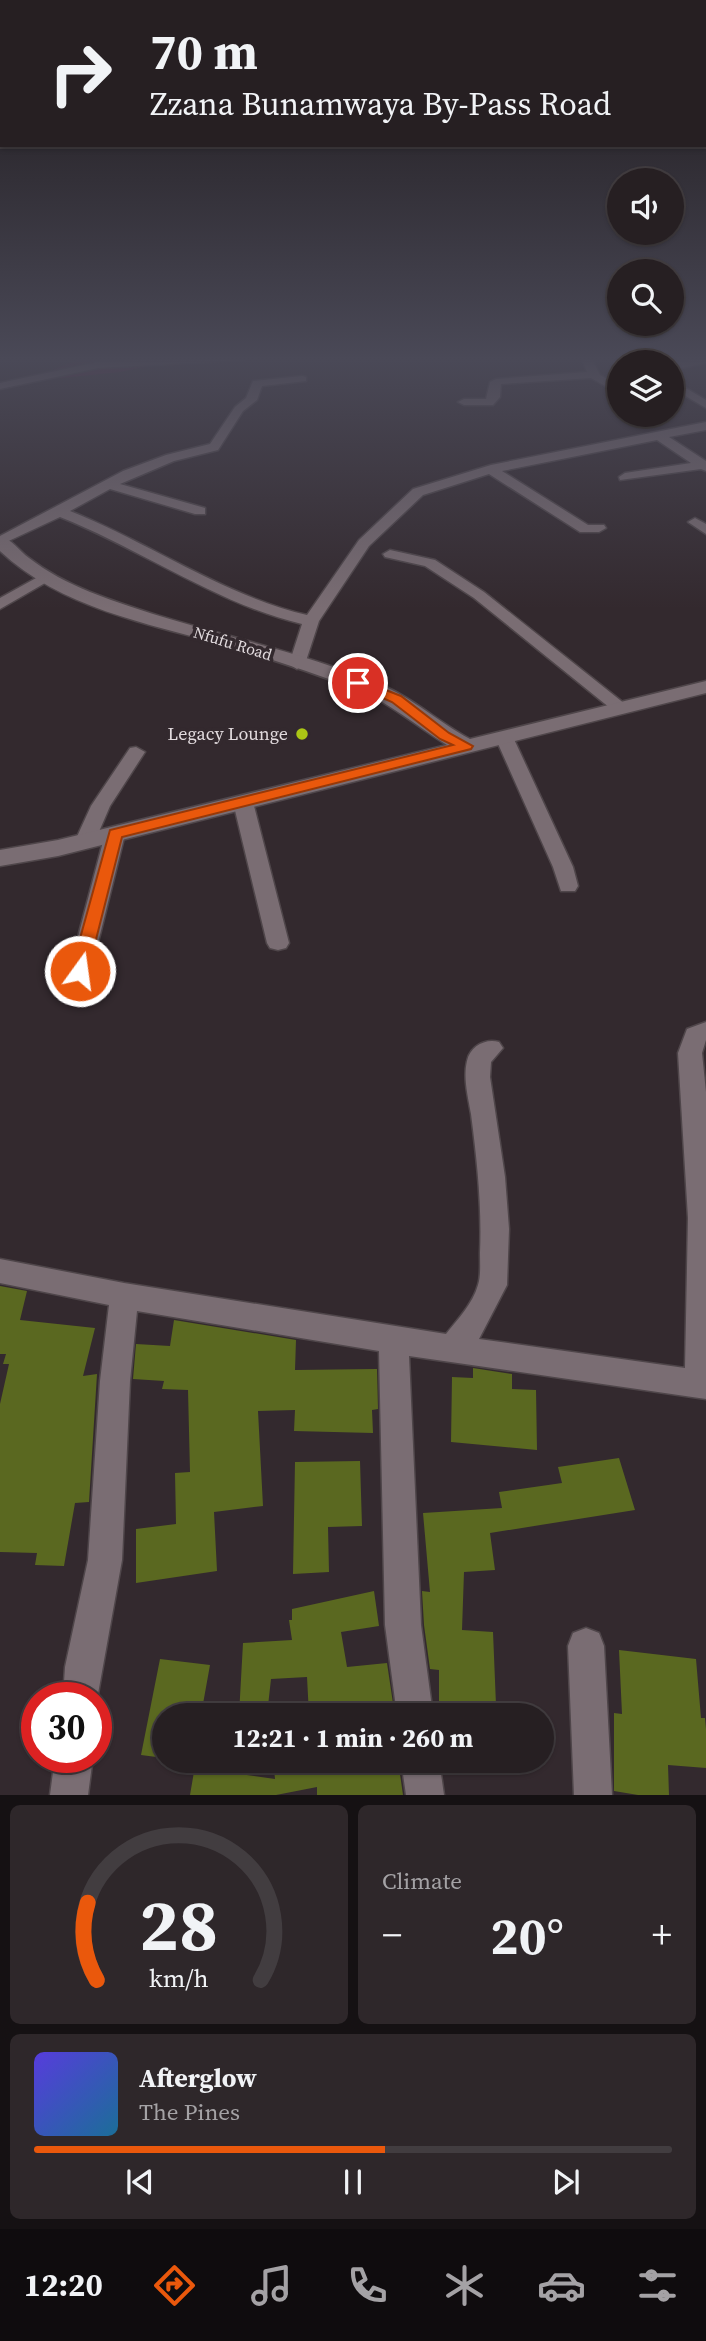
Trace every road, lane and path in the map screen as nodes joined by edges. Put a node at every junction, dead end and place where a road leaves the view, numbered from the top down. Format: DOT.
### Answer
graph roads {
  1 [pos="218,441"];
  2 [pos="635,441"];
  3 [pos="666,441"];
  4 [pos="704,466"];
  5 [pos="491,469"];
  6 [pos="625,477"];
  7 [pos="107,484"];
  8 [pos="200,511"];
  9 [pos="59,512"];
  10 [pos="599,528"];
  11 [pos="0,541"];
  12 [pos="390,554"];
  13 [pos="47,576"];
  14 [pos="0,604"];
  15 [pos="311,621"];
  16 [pos="297,664"];
  17 [pos="706,687"];
  18 [pos="621,708"];
  19 [pos="503,737"];
  20 [pos="466,746"];
  21 [pos="136,752"];
  22 [pos="243,802"];
  23 [pos="115,834"];
  24 [pos="85,841"];
  25 [pos="0,858"];
  26 [pos="568,886"];
  27 [pos="278,943"];
  28 [pos="80,971"];
  29 [pos="706,1031"];
  30 [pos="491,1048"];
  31 [pos="0,1271"];
  32 [pos="124,1296"];
  33 [pos="394,1340"];
  34 [pos="453,1348"];
  35 [pos="702,1384"];
  36 [pos="586,1646"];
  37 [pos="82,1682"];
  38 [pos="414,1703"];
  39 [pos="72,1773"];
  40 [pos="422,1773"];
  41 [pos="69,1795"];
  42 [pos="425,1795"];
  43 [pos="593,1795"];
  1 -- 7 [label="street"];
  2 -- 5 [label="street"];
  3 -- 4 [label="street"];
  4 -- 6 [label="street"];
  5 -- 10 [label="street"];
  5 -- 15 [label="street"];
  7 -- 8 [label="street"];
  7 -- 9 [label="street"];
  9 -- 11 [label="street"];
  9 -- 15 [label="street"];
  11 -- 13 [label="street, Nfufu Road"];
  12 -- 18 [label="street"];
  13 -- 14 [label="street"];
  13 -- 16 [label="street, Nfufu Road"];
  15 -- 16 [label="street"];
  16 -- 20 [label="street, Nfufu Road"];
  17 -- 18 [label="street"];
  18 -- 19 [label="street"];
  19 -- 20 [label="street"];
  19 -- 26 [label="street"];
  20 -- 22 [label="street"];
  21 -- 24 [label="street"];
  22 -- 23 [label="street"];
  22 -- 27 [label="street"];
  23 -- 24 [label="street"];
  23 -- 28 [label="street"];
  24 -- 25 [label="street"];
  29 -- 35 [label="street"];
  30 -- 34 [label="street"];
  31 -- 32 [label="street"];
  32 -- 33 [label="street"];
  32 -- 37 [label="street"];
  33 -- 34 [label="street"];
  33 -- 38 [label="street"];
  34 -- 35 [label="street"];
  36 -- 43 [label="street"];
  39 -- 41 [label="street"];
  40 -- 42 [label="street"];
}
